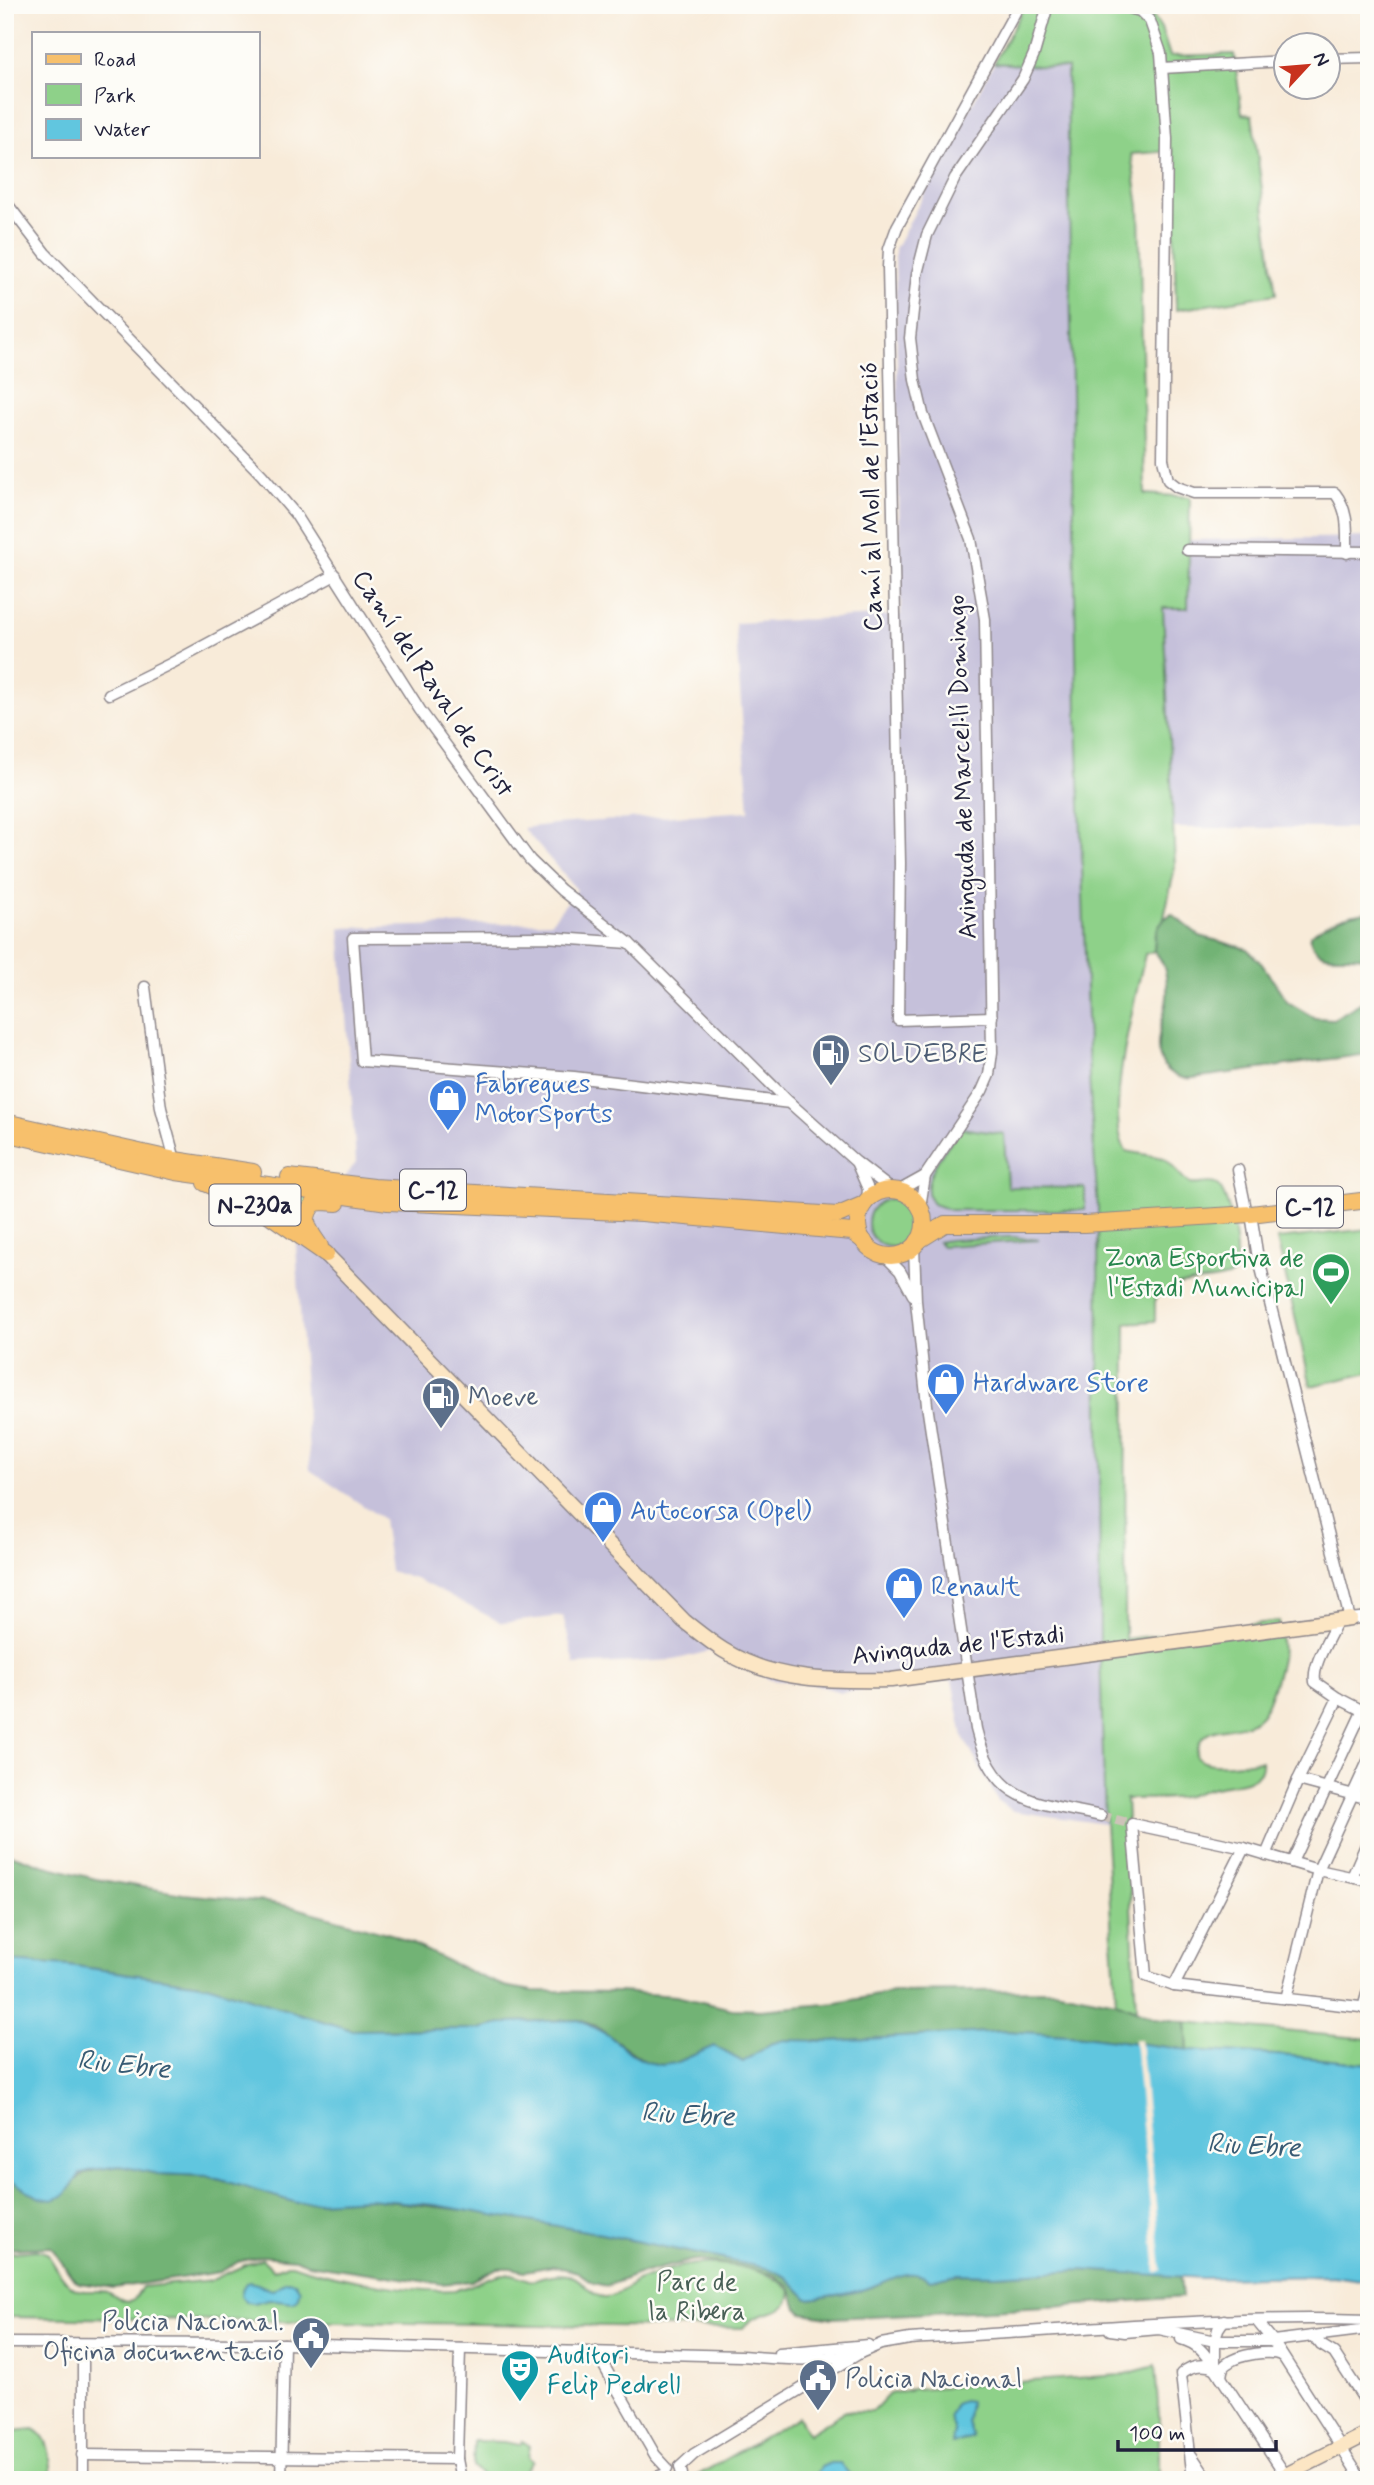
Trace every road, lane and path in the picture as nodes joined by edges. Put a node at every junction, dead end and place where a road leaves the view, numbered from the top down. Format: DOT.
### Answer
graph roads {
  1 [pos="1019,5"];
  2 [pos="1048,5"];
  3 [pos="1118,5"];
  4 [pos="1369,58"];
  5 [pos="1342,59"];
  6 [pos="1272,62"];
  7 [pos="1162,68"];
  8 [pos="5,201"];
  9 [pos="1187,550"];
  10 [pos="1369,552"];
  11 [pos="1347,553"];
  12 [pos="335,575"];
  13 [pos="108,694"];
  14 [pos="629,943"];
  15 [pos="145,987"];
  16 [pos="992,1017"];
  17 [pos="790,1103"];
  18 [pos="5,1122"];
  19 [pos="5,1133"];
  20 [pos="856,1161"];
  21 [pos="176,1166"];
  22 [pos="1238,1170"];
  23 [pos="925,1175"];
  24 [pos="895,1190"];
  25 [pos="1369,1200"];
  26 [pos="388,1202"];
  27 [pos="865,1203"];
  28 [pos="921,1208"];
  29 [pos="1249,1214"];
  30 [pos="945,1224"];
  31 [pos="864,1241"];
  32 [pos="916,1244"];
  33 [pos="326,1254"];
  34 [pos="883,1254"];
  35 [pos="916,1301"];
  36 [pos="1369,1616"];
  37 [pos="1343,1620"];
  38 [pos="967,1671"];
  39 [pos="1338,1698"];
  40 [pos="1366,1712"];
  41 [pos="1369,1759"];
  42 [pos="1297,1780"];
  43 [pos="1326,1789"];
  44 [pos="1352,1796"];
  45 [pos="1369,1800"];
  46 [pos="1101,1816"];
  47 [pos="1369,1838"];
  48 [pos="1244,1848"];
  49 [pos="1266,1854"];
  50 [pos="1292,1862"];
  51 [pos="1318,1870"];
  52 [pos="1352,1877"];
  53 [pos="1369,1881"];
  54 [pos="1174,1986"];
  55 [pos="1369,1987"];
  56 [pos="1286,1999"];
  57 [pos="1366,2008"];
  58 [pos="1224,2320"];
  59 [pos="1256,2320"];
  60 [pos="1369,2320"];
  61 [pos="1097,2328"];
  62 [pos="1369,2329"];
  63 [pos="1125,2332"];
  64 [pos="1315,2337"];
  65 [pos="1295,2339"];
  66 [pos="1215,2341"];
  67 [pos="1273,2341"];
  68 [pos="5,2343"];
  69 [pos="83,2344"];
  70 [pos="284,2344"];
  71 [pos="881,2344"];
  72 [pos="460,2349"];
  73 [pos="596,2352"];
  74 [pos="860,2353"];
  75 [pos="741,2356"];
  76 [pos="1284,2358"];
  77 [pos="807,2361"];
  78 [pos="1218,2373"];
  79 [pos="813,2381"];
  80 [pos="1369,2407"];
  81 [pos="1369,2433"];
  82 [pos="1341,2447"];
  83 [pos="1190,2452"];
  84 [pos="82,2455"];
  85 [pos="281,2458"];
  86 [pos="457,2459"];
  87 [pos="680,2467"];
  88 [pos="668,2474"];
  89 [pos="1283,2478"];
  90 [pos="83,2480"];
  91 [pos="281,2480"];
  92 [pos="461,2480"];
  93 [pos="646,2480"];
  94 [pos="678,2480"];
  95 [pos="1193,2480"];
  96 [pos="1208,2480"];
  97 [pos="1362,2480"];
  1 -- 16 [label="street, Camí al Moll de l'Estació"];
  2 -- 16 [label="street, Avinguda de Marcel·lí Domingo"];
  3 -- 7 [label="street"];
  4 -- 5 [label="street"];
  6 -- 7 [label="street"];
  7 -- 11 [label="street"];
  8 -- 12 [label="street, Camí del Raval de Crist"];
  9 -- 11 [label="street"];
  10 -- 11 [label="street"];
  12 -- 13 [label="street"];
  12 -- 14 [label="street, Camí del Raval de Crist"];
  14 -- 17 [label="street, Camí del Raval de Crist"];
  14 -- 17 [label="street"];
  15 -- 21 [label="street"];
  16 -- 23 [label="street, Avinguda de Marcel·lí Domingo"];
  17 -- 20 [label="street, Camí del Raval de Crist"];
  18 -- 21 [label="main road, C-12"];
  19 -- 21 [label="main road, C-12"];
  20 -- 24 [label="street, Camí del Raval de Crist"];
  20 -- 27 [label="street"];
  21 -- 26 [label="main road, C-12"];
  21 -- 27 [label="main road, C-12"];
  21 -- 33 [label="main road, N-230a"];
  22 -- 29 [label="street"];
  23 -- 24 [label="street"];
  23 -- 28 [label="street"];
  24 -- 27 [label="main road, C-12"];
  24 -- 28 [label="main road"];
  25 -- 29 [label="main road, C-12"];
  26 -- 31 [label="main road, C-12"];
  26 -- 33 [label="main road, N-230a"];
  27 -- 31 [label="main road"];
  28 -- 30 [label="main road"];
  28 -- 32 [label="main road"];
  29 -- 30 [label="main road, C-12"];
  29 -- 37 [label="street"];
  30 -- 32 [label="main road"];
  31 -- 34 [label="main road, C-12"];
  32 -- 34 [label="main road"];
  32 -- 35 [label="street"];
  33 -- 38 [label="street, Avinguda de l'Estadi / N-230a"];
  34 -- 35 [label="street"];
  35 -- 38 [label="street"];
  36 -- 37 [label="street, Avinguda de l'Estadi"];
  37 -- 38 [label="street, Avinguda de l'Estadi / N-230a"];
  37 -- 39 [label="street"];
  38 -- 46 [label="street"];
  39 -- 40 [label="street"];
  39 -- 42 [label="street"];
  40 -- 43 [label="street"];
  41 -- 44 [label="street"];
  42 -- 43 [label="street"];
  42 -- 49 [label="street"];
  43 -- 44 [label="street"];
  43 -- 50 [label="street"];
  44 -- 45 [label="street"];
  44 -- 51 [label="street"];
  47 -- 52 [label="street"];
  48 -- 49 [label="street"];
  48 -- 54 [label="street"];
  48 -- 54 [label="street"];
  49 -- 50 [label="street"];
  50 -- 51 [label="street"];
  51 -- 52 [label="street"];
  51 -- 56 [label="street"];
  52 -- 53 [label="street"];
  54 -- 56 [label="street"];
  55 -- 57 [label="street"];
  56 -- 57 [label="street"];
  58 -- 59 [label="street"];
  58 -- 61 [label="street"];
  58 -- 66 [label="street"];
  59 -- 60 [label="street"];
  59 -- 67 [label="street"];
  61 -- 63 [label="street"];
  61 -- 71 [label="street"];
  62 -- 64 [label="street"];
  63 -- 66 [label="street"];
  63 -- 78 [label="street"];
  64 -- 65 [label="street"];
  64 -- 80 [label="street"];
  65 -- 67 [label="street"];
  65 -- 76 [label="street"];
  66 -- 67 [label="street"];
  66 -- 78 [label="street"];
  67 -- 76 [label="street"];
  68 -- 69 [label="street"];
  69 -- 70 [label="street"];
  69 -- 84 [label="street"];
  70 -- 72 [label="street"];
  70 -- 85 [label="street"];
  71 -- 74 [label="street"];
  71 -- 75 [label="street"];
  72 -- 73 [label="street"];
  72 -- 86 [label="street"];
  73 -- 75 [label="street"];
  73 -- 88 [label="street"];
  74 -- 77 [label="street"];
  74 -- 79 [label="street"];
  75 -- 77 [label="street"];
  76 -- 78 [label="street"];
  76 -- 82 [label="street"];
  77 -- 79 [label="street"];
  78 -- 83 [label="street"];
  78 -- 89 [label="street"];
  79 -- 87 [label="street"];
  81 -- 82 [label="street"];
  82 -- 89 [label="street"];
  82 -- 97 [label="street"];
  83 -- 95 [label="street"];
  83 -- 96 [label="street"];
  84 -- 85 [label="street"];
  84 -- 90 [label="street"];
  85 -- 86 [label="street"];
  85 -- 91 [label="street"];
  86 -- 92 [label="street"];
  87 -- 88 [label="street"];
  87 -- 94 [label="street"];
  88 -- 93 [label="street"];
}
